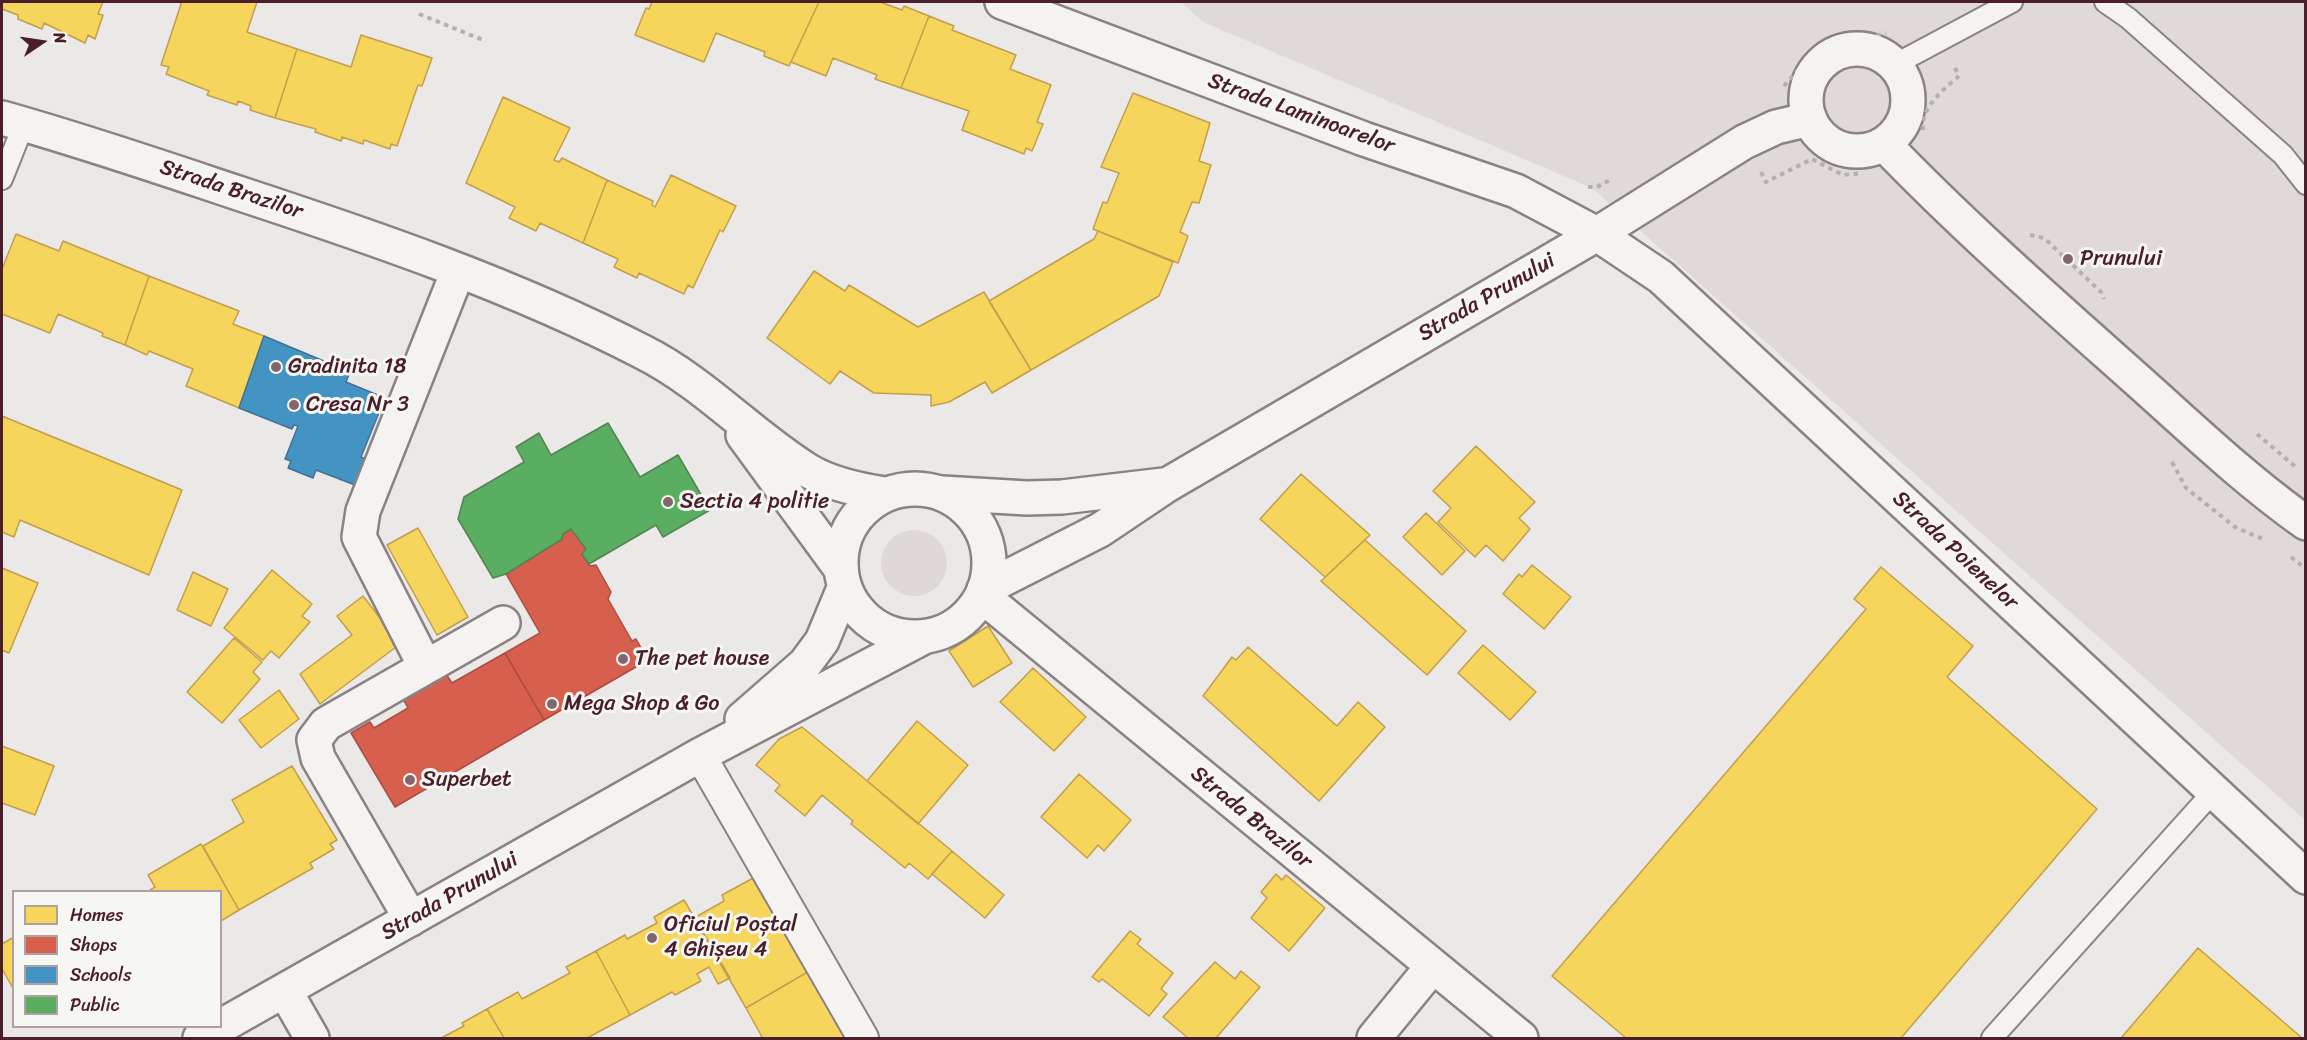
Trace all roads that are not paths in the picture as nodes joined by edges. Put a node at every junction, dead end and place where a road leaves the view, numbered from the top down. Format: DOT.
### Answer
graph roads {
  1 [pos="1002,2"];
  2 [pos="2012,2"];
  3 [pos="2105,2"];
  4 [pos="1894,65"];
  5 [pos="1810,119"];
  6 [pos="13,121"];
  7 [pos="1884,144"];
  8 [pos="2,179"];
  9 [pos="2306,184"];
  10 [pos="1597,234"];
  11 [pos="458,271"];
  12 [pos="719,402"];
  13 [pos="1167,484"];
  14 [pos="941,493"];
  15 [pos="885,494"];
  16 [pos="2306,523"];
  17 [pos="843,579"];
  18 [pos="983,592"];
  19 [pos="503,623"];
  20 [pos="924,637"];
  21 [pos="425,666"];
  22 [pos="700,755"];
  23 [pos="2213,792"];
  24 [pos="2306,877"];
  25 [pos="411,919"];
  26 [pos="1432,967"];
  27 [pos="285,991"];
  28 [pos="222,1026"];
  29 [pos="218,1028"];
  30 [pos="200,1038"];
  31 [pos="312,1038"];
  32 [pos="863,1038"];
  33 [pos="1374,1038"];
  34 [pos="1521,1038"];
  35 [pos="1992,1038"];
  1 -- 10 [label="street, Strada Laminoarelor"];
  2 -- 4 [label="lane"];
  3 -- 9 [label="lane"];
  4 -- 5 [label="street"];
  4 -- 7 [label="street"];
  5 -- 7 [label="street"];
  5 -- 10 [label="street, Strada Prunului"];
  6 -- 8 [label="lane"];
  6 -- 11 [label="street, Strada Brazilor"];
  7 -- 16 [label="street"];
  10 -- 13 [label="street, Strada Prunului"];
  10 -- 23 [label="street, Strada Poienelor"];
  11 -- 12 [label="street, Strada Brazilor"];
  11 -- 21 [label="street"];
  12 -- 15 [label="street, Strada Brazilor"];
  12 -- 17 [label="street, Strada Brazilor"];
  13 -- 14 [label="street, Strada Prunului"];
  13 -- 18 [label="street, Strada Prunului"];
  14 -- 15 [label="street"];
  14 -- 18 [label="street"];
  15 -- 17 [label="street"];
  17 -- 20 [label="street"];
  17 -- 22 [label="street, Strada Prunului"];
  18 -- 20 [label="street"];
  18 -- 26 [label="street, Strada Brazilor"];
  19 -- 21 [label="street"];
  20 -- 22 [label="street, Strada Prunului"];
  21 -- 25 [label="street"];
  22 -- 25 [label="street, Strada Prunului"];
  22 -- 32 [label="street"];
  23 -- 24 [label="street, Strada Poienelor"];
  23 -- 35 [label="lane"];
  25 -- 27 [label="street, Strada Prunului"];
  26 -- 33 [label="street"];
  26 -- 34 [label="street, Strada Brazilor"];
  27 -- 28 [label="street, Strada Prunului"];
  27 -- 31 [label="street"];
  29 -- 30 [label="street, Strada Prunului"];
}
